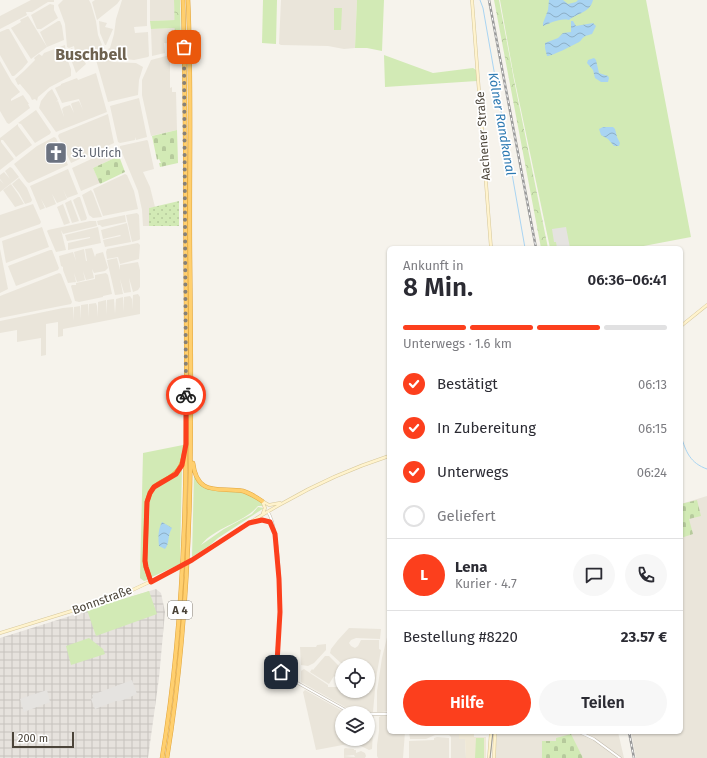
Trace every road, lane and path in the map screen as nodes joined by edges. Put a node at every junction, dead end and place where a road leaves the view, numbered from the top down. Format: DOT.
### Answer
graph roads {
  1 [pos="183,0"];
  2 [pos="188,0"];
  3 [pos="472,0"];
  4 [pos="491,246"];
  5 [pos="707,305"];
  6 [pos="683,324"];
  7 [pos="186,444"];
  8 [pos="191,450"];
  9 [pos="387,457"];
  10 [pos="262,501"];
  11 [pos="282,503"];
  12 [pos="268,512"];
  13 [pos="262,515"];
  14 [pos="249,523"];
  15 [pos="275,534"];
  16 [pos="151,582"];
  17 [pos="0,633"];
  18 [pos="339,706"];
  19 [pos="375,714"];
  20 [pos="387,714"];
  21 [pos="491,734"];
  22 [pos="495,734"];
  23 [pos="583,734"];
  24 [pos="162,758"];
  25 [pos="167,758"];
  26 [pos="489,758"];
  27 [pos="494,758"];
  28 [pos="620,758"];
  1 -- 7 [label="highway, A 4"];
  2 -- 8 [label="highway, A 4"];
  3 -- 4 [label="main road, Aachener Straße"];
  5 -- 6 [label="main road"];
  7 -- 16 [label="highway"];
  7 -- 24 [label="highway, A 4"];
  8 -- 10 [label="highway"];
  8 -- 25 [label="highway, A 4"];
  9 -- 11 [label="main road, Bonnstraße"];
  10 -- 11 [label="main road"];
  10 -- 13 [label="main road"];
  11 -- 12 [label="main road, Bonnstraße"];
  12 -- 13 [label="main road, Bonnstraße"];
  12 -- 15 [label="street"];
  13 -- 14 [label="main road, Bonnstraße"];
  14 -- 15 [label="street"];
  14 -- 16 [label="main road, Bonnstraße, bridge"];
  15 -- 18 [label="street"];
  16 -- 17 [label="main road, Bonnstraße"];
  19 -- 20 [label="street"];
  21 -- 26 [label="main road"];
  22 -- 27 [label="main road"];
  23 -- 28 [label="street"];
}
